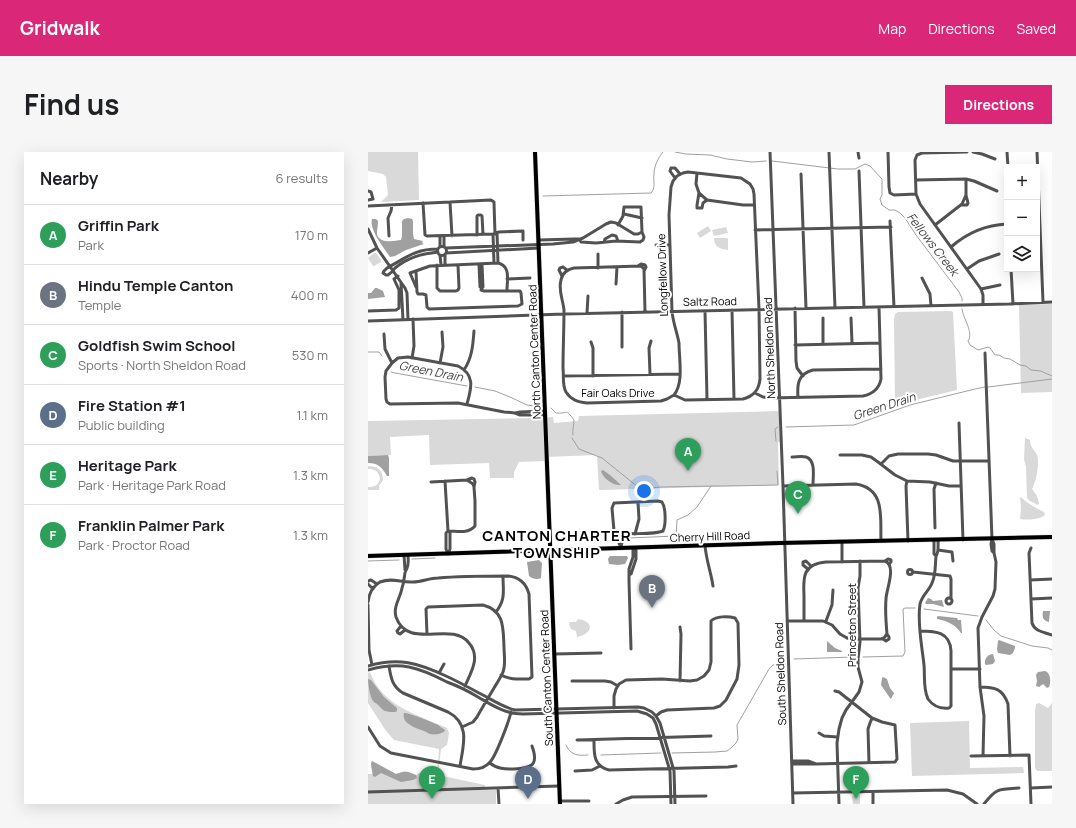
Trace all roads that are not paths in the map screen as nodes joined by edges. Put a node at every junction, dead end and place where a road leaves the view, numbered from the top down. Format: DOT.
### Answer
graph roads {
  1 [pos="536,152"];
  2 [pos="770,152"];
  3 [pos="829,152"];
  4 [pos="858,152"];
  5 [pos="888,152"];
  6 [pos="951,152"];
  7 [pos="967,152"];
  8 [pos="973,152"];
  9 [pos="1007,152"];
  10 [pos="1037,152"];
  11 [pos="859,158"];
  12 [pos="995,159"];
  13 [pos="1008,164"];
  14 [pos="859,171"];
  15 [pos="697,172"];
  16 [pos="680,174"];
  17 [pos="801,174"];
  18 [pos="675,178"];
  19 [pos="966,179"];
  20 [pos="916,180"];
  21 [pos="368,191"];
  22 [pos="997,192"];
  23 [pos="699,193"];
  24 [pos="916,194"];
  25 [pos="368,200"];
  26 [pos="707,200"];
  27 [pos="450,202"];
  28 [pos="423,203"];
  29 [pos="754,204"];
  30 [pos="392,205"];
  31 [pos="368,206"];
  32 [pos="624,214"];
  33 [pos="642,218"];
  34 [pos="890,221"];
  35 [pos="1004,224"];
  36 [pos="618,225"];
  37 [pos="935,225"];
  38 [pos="832,227"];
  39 [pos="861,227"];
  40 [pos="890,227"];
  41 [pos="803,228"];
  42 [pos="368,229"];
  43 [pos="773,229"];
  44 [pos="755,230"];
  45 [pos="642,232"];
  46 [pos="483,234"];
  47 [pos="495,234"];
  48 [pos="477,235"];
  49 [pos="389,236"];
  50 [pos="440,236"];
  51 [pos="444,236"];
  52 [pos="452,236"];
  53 [pos="579,239"];
  54 [pos="523,240"];
  55 [pos="618,241"];
  56 [pos="604,242"];
  57 [pos="539,244"];
  58 [pos="656,245"];
  59 [pos="670,245"];
  60 [pos="951,247"];
  61 [pos="376,248"];
  62 [pos="496,248"];
  63 [pos="442,251"];
  64 [pos="368,253"];
  65 [pos="598,254"];
  66 [pos="999,254"];
  67 [pos="496,263"];
  68 [pos="481,264"];
  69 [pos="437,265"];
  70 [pos="443,265"];
  71 [pos="458,265"];
  72 [pos="391,266"];
  73 [pos="617,267"];
  74 [pos="598,268"];
  75 [pos="967,269"];
  76 [pos="393,270"];
  77 [pos="567,270"];
  78 [pos="416,271"];
  79 [pos="1011,272"];
  80 [pos="398,276"];
  81 [pos="562,276"];
  82 [pos="530,278"];
  83 [pos="922,278"];
  84 [pos="508,279"];
  85 [pos="401,281"];
  86 [pos="616,284"];
  87 [pos="1000,285"];
  88 [pos="417,288"];
  89 [pos="981,289"];
  90 [pos="507,290"];
  91 [pos="588,296"];
  92 [pos="407,298"];
  93 [pos="401,299"];
  94 [pos="1042,302"];
  95 [pos="1052,302"];
  96 [pos="983,304"];
  97 [pos="1013,304"];
  98 [pos="894,306"];
  99 [pos="931,306"];
  100 [pos="879,307"];
  101 [pos="795,308"];
  102 [pos="806,308"];
  103 [pos="835,308"];
  104 [pos="864,308"];
  105 [pos="758,309"];
  106 [pos="776,309"];
  107 [pos="705,310"];
  108 [pos="732,310"];
  109 [pos="672,311"];
  110 [pos="368,312"];
  111 [pos="622,312"];
  112 [pos="645,312"];
  113 [pos="587,313"];
  114 [pos="542,314"];
  115 [pos="564,314"];
  116 [pos="823,318"];
  117 [pos="852,318"];
  118 [pos="403,320"];
  119 [pos="408,320"];
  120 [pos="413,320"];
  121 [pos="368,321"];
  122 [pos="474,331"];
  123 [pos="442,332"];
  124 [pos="384,334"];
  125 [pos="651,341"];
  126 [pos="591,342"];
  127 [pos="880,342"];
  128 [pos="852,343"];
  129 [pos="823,344"];
  130 [pos="796,345"];
  131 [pos="622,347"];
  132 [pos="985,353"];
  133 [pos="412,358"];
  134 [pos="392,363"];
  135 [pos="440,363"];
  136 [pos="881,369"];
  137 [pos="464,370"];
  138 [pos="650,374"];
  139 [pos="680,374"];
  140 [pos="564,376"];
  141 [pos="593,376"];
  142 [pos="803,376"];
  143 [pos="755,393"];
  144 [pos="674,395"];
  145 [pos="798,397"];
  146 [pos="780,398"];
  147 [pos="707,399"];
  148 [pos="734,399"];
  149 [pos="467,404"];
  150 [pos="545,413"];
  151 [pos="959,423"];
  152 [pos="840,455"];
  153 [pos="792,457"];
  154 [pos="960,461"];
  155 [pos="989,461"];
  156 [pos="882,464"];
  157 [pos="445,481"];
  158 [pos="907,481"];
  159 [pos="431,482"];
  160 [pos="936,483"];
  161 [pos="813,484"];
  162 [pos="783,486"];
  163 [pos="961,486"];
  164 [pos="638,502"];
  165 [pos="935,528"];
  166 [pos="448,531"];
  167 [pos="621,533"];
  168 [pos="635,534"];
  169 [pos="1052,537"];
  170 [pos="992,539"];
  171 [pos="936,540"];
  172 [pos="963,540"];
  173 [pos="881,541"];
  174 [pos="908,541"];
  175 [pos="842,542"];
  176 [pos="785,543"];
  177 [pos="706,546"];
  178 [pos="621,548"];
  179 [pos="634,548"];
  180 [pos="1031,548"];
  181 [pos="551,550"];
  182 [pos="938,550"];
  183 [pos="448,554"];
  184 [pos="406,555"];
  185 [pos="368,556"];
  186 [pos="936,556"];
  187 [pos="860,561"];
  188 [pos="953,561"];
  189 [pos="842,562"];
  190 [pos="811,566"];
  191 [pos="808,570"];
  192 [pos="913,572"];
  193 [pos="934,574"];
  194 [pos="503,576"];
  195 [pos="1052,579"];
  196 [pos="1030,580"];
  197 [pos="368,581"];
  198 [pos="404,581"];
  199 [pos="368,584"];
  200 [pos="377,584"];
  201 [pos="713,586"];
  202 [pos="373,589"];
  203 [pos="833,590"];
  204 [pos="951,598"];
  205 [pos="1052,598"];
  206 [pos="1031,599"];
  207 [pos="368,602"];
  208 [pos="368,605"];
  209 [pos="496,612"];
  210 [pos="804,620"];
  211 [pos="787,621"];
  212 [pos="826,621"];
  213 [pos="401,626"];
  214 [pos="680,627"];
  215 [pos="405,630"];
  216 [pos="920,631"];
  217 [pos="427,634"];
  218 [pos="1052,635"];
  219 [pos="860,639"];
  220 [pos="631,649"];
  221 [pos="601,653"];
  222 [pos="554,654"];
  223 [pos="389,664"];
  224 [pos="444,664"];
  225 [pos="371,667"];
  226 [pos="952,669"];
  227 [pos="980,669"];
  228 [pos="368,670"];
  229 [pos="438,675"];
  230 [pos="501,675"];
  231 [pos="572,681"];
  232 [pos="680,681"];
  233 [pos="465,685"];
  234 [pos="618,686"];
  235 [pos="980,687"];
  236 [pos="463,689"];
  237 [pos="835,691"];
  238 [pos="487,700"];
  239 [pos="852,702"];
  240 [pos="576,708"];
  241 [pos="636,709"];
  242 [pos="527,710"];
  243 [pos="603,710"];
  244 [pos="614,710"];
  245 [pos="512,711"];
  246 [pos="556,711"];
  247 [pos="576,713"];
  248 [pos="527,714"];
  249 [pos="656,716"];
  250 [pos="653,718"];
  251 [pos="872,718"];
  252 [pos="368,727"];
  253 [pos="462,727"];
  254 [pos="819,733"];
  255 [pos="710,736"];
  256 [pos="664,737"];
  257 [pos="837,737"];
  258 [pos="660,738"];
  259 [pos="577,740"];
  260 [pos="594,740"];
  261 [pos="532,746"];
  262 [pos="971,756"];
  263 [pos="983,756"];
  264 [pos="1010,756"];
  265 [pos="490,763"];
  266 [pos="792,763"];
  267 [pos="869,763"];
  268 [pos="838,764"];
  269 [pos="460,766"];
  270 [pos="600,766"];
  271 [pos="736,766"];
  272 [pos="673,768"];
  273 [pos="669,769"];
  274 [pos="575,771"];
  275 [pos="559,786"];
  276 [pos="1052,787"];
  277 [pos="498,788"];
  278 [pos="1019,788"];
  279 [pos="1031,788"];
  280 [pos="368,792"];
  281 [pos="838,792"];
  282 [pos="873,792"];
  283 [pos="793,793"];
  284 [pos="671,796"];
  285 [pos="675,796"];
  286 [pos="706,796"];
  287 [pos="589,801"];
  288 [pos="560,803"];
  289 [pos="498,804"];
  290 [pos="616,804"];
  291 [pos="671,804"];
  292 [pos="675,804"];
  293 [pos="793,804"];
  294 [pos="839,804"];
  295 [pos="874,804"];
  296 [pos="977,804"];
  297 [pos="984,804"];
  298 [pos="1032,804"];
  1 -- 57 [label="main road, North Canton Center Road"];
  2 -- 43 [label="street, North Sheldon Road"];
  3 -- 38 [label="street"];
  4 -- 11 [label="street"];
  5 -- 24 [label="street"];
  6 -- 7 [label="street"];
  6 -- 20 [label="street"];
  8 -- 12 [label="street"];
  9 -- 13 [label="street"];
  10 -- 94 [label="street"];
  14 -- 39 [label="street"];
  15 -- 16 [label="street"];
  15 -- 23 [label="street"];
  15 -- 29 [label="street"];
  16 -- 18 [label="street"];
  16 -- 18 [label="street, Longfellow Drive"];
  17 -- 41 [label="street"];
  18 -- 59 [label="street, Longfellow Drive"];
  19 -- 20 [label="street"];
  19 -- 22 [label="street"];
  19 -- 37 [label="street"];
  20 -- 24 [label="street"];
  21 -- 25 [label="street"];
  23 -- 26 [label="street"];
  23 -- 26 [label="street"];
  24 -- 37 [label="street"];
  26 -- 29 [label="street"];
  27 -- 28 [label="street"];
  27 -- 47 [label="street"];
  27 -- 52 [label="street"];
  28 -- 30 [label="street"];
  28 -- 50 [label="street"];
  29 -- 44 [label="street"];
  30 -- 31 [label="street"];
  30 -- 49 [label="street"];
  32 -- 33 [label="street"];
  32 -- 33 [label="street"];
  32 -- 36 [label="street"];
  33 -- 45 [label="street"];
  34 -- 40 [label="street"];
  35 -- 60 [label="street"];
  36 -- 45 [label="street"];
  36 -- 53 [label="street"];
  37 -- 60 [label="street"];
  38 -- 39 [label="street"];
  38 -- 41 [label="street"];
  38 -- 103 [label="street"];
  39 -- 40 [label="street"];
  39 -- 104 [label="street"];
  40 -- 98 [label="street"];
  41 -- 43 [label="street"];
  41 -- 102 [label="street"];
  42 -- 61 [label="street"];
  43 -- 44 [label="street"];
  43 -- 106 [label="street, North Sheldon Road"];
  44 -- 105 [label="street"];
  45 -- 55 [label="street"];
  46 -- 47 [label="street"];
  46 -- 48 [label="street"];
  46 -- 48 [label="street"];
  47 -- 54 [label="street"];
  47 -- 62 [label="street"];
  48 -- 52 [label="street"];
  50 -- 51 [label="street"];
  50 -- 63 [label="street"];
  51 -- 52 [label="street"];
  51 -- 63 [label="street"];
  53 -- 56 [label="street"];
  53 -- 57 [label="street"];
  55 -- 56 [label="street"];
  55 -- 56 [label="street"];
  57 -- 62 [label="street"];
  57 -- 114 [label="main road, North Canton Center Road"];
  58 -- 59 [label="street"];
  59 -- 109 [label="street, Longfellow Drive"];
  60 -- 75 [label="street"];
  61 -- 64 [label="street"];
  61 -- 72 [label="street"];
  62 -- 63 [label="street"];
  62 -- 67 [label="street"];
  63 -- 70 [label="street"];
  63 -- 72 [label="street"];
  63 -- 76 [label="street"];
  65 -- 74 [label="street"];
  66 -- 75 [label="street"];
  67 -- 68 [label="street"];
  67 -- 84 [label="street"];
  68 -- 71 [label="street"];
  68 -- 90 [label="street"];
  69 -- 70 [label="street"];
  69 -- 71 [label="street"];
  69 -- 78 [label="street"];
  70 -- 71 [label="street"];
  72 -- 76 [label="street"];
  72 -- 76 [label="street"];
  73 -- 74 [label="street"];
  73 -- 86 [label="street"];
  73 -- 112 [label="street"];
  74 -- 77 [label="street"];
  75 -- 89 [label="street"];
  76 -- 80 [label="street"];
  77 -- 81 [label="street"];
  77 -- 81 [label="street"];
  78 -- 88 [label="street"];
  78 -- 88 [label="street"];
  79 -- 97 [label="street"];
  80 -- 85 [label="street"];
  80 -- 93 [label="street"];
  81 -- 115 [label="street"];
  82 -- 84 [label="street"];
  83 -- 99 [label="street"];
  84 -- 90 [label="street"];
  85 -- 92 [label="street"];
  85 -- 93 [label="street"];
  87 -- 89 [label="street"];
  88 -- 90 [label="street"];
  89 -- 96 [label="street"];
  91 -- 113 [label="street"];
  92 -- 93 [label="street"];
  92 -- 119 [label="street"];
  93 -- 110 [label="street"];
  93 -- 118 [label="street"];
  94 -- 95 [label="street, Saltz Road"];
  94 -- 97 [label="street, Saltz Road"];
  96 -- 97 [label="street, Saltz Road"];
  96 -- 99 [label="street, Saltz Road"];
  98 -- 99 [label="street, Saltz Road"];
  98 -- 100 [label="street, Saltz Road"];
  100 -- 104 [label="street, Saltz Road"];
  100 -- 127 [label="street"];
  101 -- 102 [label="street, Saltz Road"];
  101 -- 106 [label="street, Saltz Road"];
  101 -- 130 [label="street"];
  102 -- 103 [label="street, Saltz Road"];
  103 -- 104 [label="street, Saltz Road"];
  105 -- 106 [label="street, Saltz Road"];
  105 -- 108 [label="street, Saltz Road"];
  105 -- 143 [label="street"];
  106 -- 146 [label="street, North Sheldon Road"];
  107 -- 108 [label="street, Saltz Road"];
  107 -- 109 [label="street, Saltz Road"];
  107 -- 147 [label="street"];
  108 -- 148 [label="street"];
  109 -- 112 [label="street, Saltz Road"];
  109 -- 139 [label="street, Longfellow Drive"];
  111 -- 112 [label="street, Saltz Road"];
  111 -- 113 [label="street, Saltz Road"];
  111 -- 131 [label="street"];
  113 -- 115 [label="street, Saltz Road"];
  114 -- 115 [label="street, Saltz Road"];
  114 -- 120 [label="street, Saltz Road"];
  114 -- 150 [label="main road, North Canton Center Road"];
  115 -- 140 [label="street"];
  116 -- 129 [label="street"];
  117 -- 128 [label="street"];
  118 -- 119 [label="street, Saltz Road"];
  118 -- 121 [label="street, Saltz Road"];
  119 -- 120 [label="street, Saltz Road"];
  120 -- 133 [label="street"];
  122 -- 137 [label="street"];
  123 -- 135 [label="street"];
  124 -- 134 [label="street"];
  125 -- 138 [label="street"];
  126 -- 141 [label="street"];
  127 -- 128 [label="street"];
  127 -- 136 [label="street"];
  128 -- 129 [label="street"];
  129 -- 130 [label="street"];
  130 -- 142 [label="street"];
  132 -- 155 [label="street"];
  133 -- 134 [label="street"];
  133 -- 135 [label="street"];
  134 -- 149 [label="street"];
  135 -- 137 [label="street"];
  136 -- 142 [label="street"];
  136 -- 145 [label="street"];
  137 -- 149 [label="street"];
  138 -- 139 [label="street"];
  138 -- 141 [label="street"];
  139 -- 144 [label="street, Longfellow Drive"];
  140 -- 141 [label="street"];
  140 -- 144 [label="street, Fair Oaks Drive"];
  142 -- 145 [label="street"];
  143 -- 146 [label="street"];
  143 -- 148 [label="street"];
  144 -- 147 [label="street"];
  145 -- 146 [label="street"];
  146 -- 162 [label="street, North Sheldon Road"];
  147 -- 148 [label="street"];
  149 -- 150 [label="street"];
  150 -- 181 [label="main road, North Canton Center Road"];
  151 -- 154 [label="street"];
  152 -- 156 [label="street"];
  153 -- 161 [label="street"];
  154 -- 155 [label="street"];
  154 -- 156 [label="street"];
  154 -- 163 [label="street"];
  155 -- 170 [label="street"];
  156 -- 158 [label="street"];
  157 -- 159 [label="street"];
  157 -- 166 [label="street"];
  157 -- 166 [label="street"];
  158 -- 160 [label="street"];
  158 -- 174 [label="street"];
  160 -- 163 [label="street"];
  160 -- 165 [label="street"];
  161 -- 162 [label="street"];
  161 -- 173 [label="street"];
  162 -- 176 [label="street, North Sheldon Road"];
  163 -- 172 [label="street"];
  164 -- 167 [label="street"];
  164 -- 168 [label="street"];
  164 -- 168 [label="street"];
  166 -- 183 [label="street"];
  167 -- 168 [label="street"];
  167 -- 178 [label="street"];
  169 -- 170 [label="main road, Cherry Hill Road"];
  170 -- 172 [label="main road, Cherry Hill Road"];
  170 -- 227 [label="street"];
  171 -- 172 [label="main road, Cherry Hill Road"];
  171 -- 174 [label="main road, Cherry Hill Road"];
  171 -- 182 [label="street"];
  171 -- 186 [label="street"];
  173 -- 174 [label="main road, Cherry Hill Road"];
  173 -- 175 [label="main road, Cherry Hill Road"];
  175 -- 176 [label="main road, Cherry Hill Road"];
  175 -- 189 [label="street"];
  176 -- 177 [label="main road, Cherry Hill Road"];
  176 -- 211 [label="street, South Sheldon Road"];
  177 -- 179 [label="main road, Cherry Hill Road"];
  177 -- 201 [label="street"];
  178 -- 179 [label="main road, Cherry Hill Road"];
  178 -- 181 [label="main road, Cherry Hill Road"];
  179 -- 220 [label="street"];
  180 -- 196 [label="street"];
  181 -- 183 [label="main road, Cherry Hill Road"];
  181 -- 222 [label="main road, South Canton Center Road"];
  182 -- 186 [label="street"];
  182 -- 188 [label="street"];
  183 -- 184 [label="main road, Cherry Hill Road"];
  184 -- 185 [label="main road, Cherry Hill Road"];
  184 -- 198 [label="street"];
  186 -- 193 [label="street"];
  187 -- 189 [label="street"];
  187 -- 219 [label="street, Princeton Street"];
  187 -- 219 [label="street"];
  189 -- 190 [label="street"];
  190 -- 191 [label="street"];
  190 -- 191 [label="street"];
  191 -- 210 [label="street"];
  192 -- 193 [label="street"];
  193 -- 204 [label="street"];
  193 -- 216 [label="street"];
  194 -- 198 [label="street"];
  194 -- 209 [label="street"];
  194 -- 230 [label="street"];
  195 -- 196 [label="street"];
  196 -- 206 [label="street"];
  197 -- 200 [label="street"];
  198 -- 200 [label="street"];
  198 -- 213 [label="street"];
  199 -- 202 [label="street"];
  200 -- 202 [label="street"];
  202 -- 207 [label="street"];
  203 -- 212 [label="street"];
  205 -- 206 [label="street"];
  206 -- 218 [label="street"];
  208 -- 225 [label="street"];
  209 -- 217 [label="street"];
  209 -- 230 [label="street"];
  210 -- 211 [label="street"];
  210 -- 212 [label="street"];
  211 -- 266 [label="street, South Sheldon Road"];
  212 -- 219 [label="street"];
  213 -- 215 [label="street"];
  213 -- 215 [label="street"];
  214 -- 232 [label="street"];
  215 -- 217 [label="street"];
  216 -- 226 [label="street"];
  216 -- 226 [label="street"];
  217 -- 233 [label="street"];
  219 -- 239 [label="street, Princeton Street"];
  221 -- 222 [label="street"];
  222 -- 246 [label="main road, South Canton Center Road"];
  223 -- 225 [label="street"];
  223 -- 229 [label="street"];
  223 -- 253 [label="street"];
  224 -- 229 [label="street"];
  225 -- 228 [label="street"];
  226 -- 227 [label="street"];
  227 -- 235 [label="street"];
  229 -- 233 [label="street"];
  229 -- 236 [label="street"];
  230 -- 238 [label="street"];
  231 -- 234 [label="street"];
  232 -- 234 [label="street"];
  232 -- 249 [label="street"];
  233 -- 236 [label="street"];
  233 -- 238 [label="street"];
  234 -- 244 [label="street"];
  235 -- 263 [label="street"];
  235 -- 264 [label="street"];
  236 -- 238 [label="street"];
  237 -- 239 [label="street"];
  238 -- 245 [label="street"];
  238 -- 253 [label="street"];
  239 -- 251 [label="street"];
  239 -- 257 [label="street, Princeton Street"];
  240 -- 243 [label="street"];
  240 -- 246 [label="street"];
  240 -- 247 [label="street"];
  241 -- 244 [label="street"];
  241 -- 249 [label="street"];
  241 -- 250 [label="street"];
  242 -- 245 [label="street"];
  242 -- 246 [label="street"];
  242 -- 248 [label="street"];
  243 -- 244 [label="street"];
  243 -- 247 [label="street"];
  245 -- 248 [label="street"];
  245 -- 265 [label="street"];
  246 -- 247 [label="street"];
  246 -- 248 [label="street"];
  246 -- 275 [label="main road, South Canton Center Road"];
  249 -- 250 [label="street"];
  249 -- 256 [label="street"];
  250 -- 258 [label="street"];
  251 -- 267 [label="street"];
  251 -- 267 [label="street"];
  252 -- 269 [label="street"];
  253 -- 269 [label="street"];
  254 -- 257 [label="street"];
  255 -- 256 [label="street"];
  256 -- 258 [label="street"];
  256 -- 272 [label="street"];
  257 -- 268 [label="street, Princeton Street"];
  258 -- 260 [label="street"];
  258 -- 273 [label="street"];
  259 -- 260 [label="street"];
  260 -- 270 [label="street"];
  261 -- 265 [label="street"];
  262 -- 263 [label="street"];
  263 -- 264 [label="street"];
  264 -- 279 [label="street"];
  265 -- 269 [label="street"];
  266 -- 268 [label="street"];
  266 -- 283 [label="street, South Sheldon Road"];
  267 -- 268 [label="street"];
  268 -- 281 [label="street, Princeton Street"];
  270 -- 273 [label="street"];
  270 -- 274 [label="street"];
  271 -- 272 [label="street"];
  272 -- 273 [label="street"];
  272 -- 285 [label="street"];
  273 -- 284 [label="street"];
  275 -- 277 [label="street"];
  275 -- 288 [label="main road, South Canton Center Road"];
  276 -- 279 [label="street"];
  277 -- 280 [label="street"];
  277 -- 289 [label="street"];
  278 -- 297 [label="street"];
  279 -- 298 [label="street"];
  281 -- 282 [label="street"];
  281 -- 283 [label="street"];
  281 -- 294 [label="street, Princeton Street"];
  282 -- 295 [label="street"];
  282 -- 296 [label="street"];
  283 -- 293 [label="street, South Sheldon Road"];
  284 -- 285 [label="street"];
  284 -- 290 [label="street"];
  284 -- 291 [label="street"];
  285 -- 286 [label="street"];
  285 -- 292 [label="street"];
  287 -- 288 [label="street"];
}
